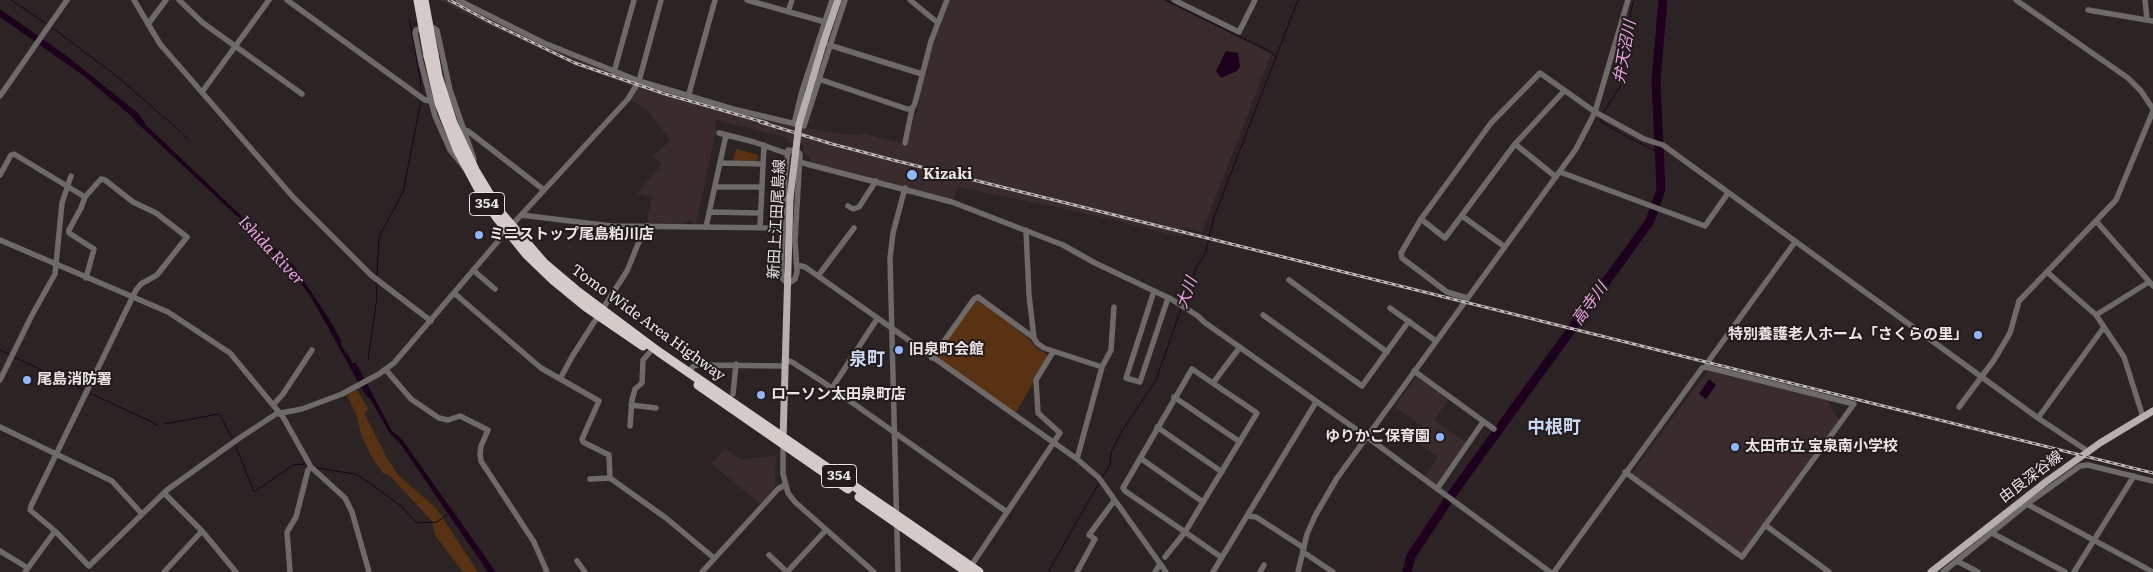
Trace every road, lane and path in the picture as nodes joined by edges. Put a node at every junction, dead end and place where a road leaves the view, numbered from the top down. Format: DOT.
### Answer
graph roads {
  1 [pos="67,0"];
  2 [pos="134,0"];
  3 [pos="166,0"];
  4 [pos="179,0"];
  5 [pos="269,0"];
  6 [pos="288,0"];
  7 [pos="418,0"];
  8 [pos="424,0"];
  9 [pos="458,0"];
  10 [pos="477,0"];
  11 [pos="634,0"];
  12 [pos="661,0"];
  13 [pos="715,0"];
  14 [pos="748,0"];
  15 [pos="792,0"];
  16 [pos="832,0"];
  17 [pos="910,0"];
  18 [pos="947,0"];
  19 [pos="1174,0"];
  20 [pos="1255,0"];
  21 [pos="1628,0"];
  22 [pos="2016,0"];
  23 [pos="2145,0"];
  24 [pos="842,1"];
  25 [pos="474,8"];
  26 [pos="2088,10"];
  27 [pos="788,12"];
  28 [pos="2150,20"];
  29 [pos="825,22"];
  30 [pos="148,24"];
  31 [pos="938,24"];
  32 [pos="826,43"];
  33 [pos="236,46"];
  34 [pos="431,55"];
  35 [pos="614,72"];
  36 [pos="922,74"];
  37 [pos="807,75"];
  38 [pos="818,79"];
  39 [pos="639,81"];
  40 [pos="1564,91"];
  41 [pos="202,92"];
  42 [pos="302,94"];
  43 [pos="0,96"];
  44 [pos="688,97"];
  45 [pos="430,101"];
  46 [pos="912,109"];
  47 [pos="2153,110"];
  48 [pos="1595,112"];
  49 [pos="794,124"];
  50 [pos="464,130"];
  51 [pos="719,133"];
  52 [pos="726,135"];
  53 [pos="905,143"];
  54 [pos="1515,144"];
  55 [pos="764,145"];
  56 [pos="788,154"];
  57 [pos="799,162"];
  58 [pos="720,163"];
  59 [pos="762,164"];
  60 [pos="471,170"];
  61 [pos="1558,174"];
  62 [pos="0,175"];
  63 [pos="71,176"];
  64 [pos="876,181"];
  65 [pos="67,186"];
  66 [pos="715,187"];
  67 [pos="761,187"];
  68 [pos="904,188"];
  69 [pos="544,190"];
  70 [pos="1728,193"];
  71 [pos="85,196"];
  72 [pos="848,206"];
  73 [pos="709,212"];
  74 [pos="760,213"];
  75 [pos="521,215"];
  76 [pos="1462,216"];
  77 [pos="1421,219"];
  78 [pos="2096,221"];
  79 [pos="648,226"];
  80 [pos="706,227"];
  81 [pos="760,227"];
  82 [pos="783,228"];
  83 [pos="854,228"];
  84 [pos="509,229"];
  85 [pos="1026,230"];
  86 [pos="0,240"];
  87 [pos="1796,242"];
  88 [pos="1505,247"];
  89 [pos="797,265"];
  90 [pos="58,266"];
  91 [pos="473,270"];
  92 [pos="2047,272"];
  93 [pos="818,276"];
  94 [pos="86,278"];
  95 [pos="1289,280"];
  96 [pos="788,284"];
  97 [pos="2152,284"];
  98 [pos="495,290"];
  99 [pos="1154,291"];
  100 [pos="454,293"];
  101 [pos="132,295"];
  102 [pos="1168,298"];
  103 [pos="1468,298"];
  104 [pos="1114,307"];
  105 [pos="1390,308"];
  106 [pos="601,314"];
  107 [pos="1263,315"];
  108 [pos="2096,316"];
  109 [pos="877,319"];
  110 [pos="431,321"];
  111 [pos="1409,321"];
  112 [pos="2104,327"];
  113 [pos="892,329"];
  114 [pos="1034,338"];
  115 [pos="1436,341"];
  116 [pos="1240,347"];
  117 [pos="312,350"];
  118 [pos="650,352"];
  119 [pos="1053,352"];
  120 [pos="1387,352"];
  121 [pos="932,358"];
  122 [pos="785,363"];
  123 [pos="736,364"];
  124 [pos="1102,367"];
  125 [pos="1706,367"];
  126 [pos="386,370"];
  127 [pos="688,371"];
  128 [pos="1414,371"];
  129 [pos="1981,376"];
  130 [pos="560,379"];
  131 [pos="0,380"];
  132 [pos="1213,383"];
  133 [pos="832,388"];
  134 [pos="733,394"];
  135 [pos="1174,397"];
  136 [pos="1316,402"];
  137 [pos="274,404"];
  138 [pos="631,404"];
  139 [pos="1958,406"];
  140 [pos="656,408"];
  141 [pos="2153,411"];
  142 [pos="280,413"];
  143 [pos="2143,417"];
  144 [pos="2038,418"];
  145 [pos="1483,422"];
  146 [pos="630,426"];
  147 [pos="0,427"];
  148 [pos="1157,427"];
  149 [pos="1494,429"];
  150 [pos="895,432"];
  151 [pos="1367,437"];
  152 [pos="783,440"];
  153 [pos="1240,442"];
  154 [pos="1053,443"];
  155 [pos="2089,452"];
  156 [pos="56,453"];
  157 [pos="1140,458"];
  158 [pos="1077,459"];
  159 [pos="312,466"];
  160 [pos="1222,472"];
  161 [pos="1625,472"];
  162 [pos="2134,476"];
  163 [pos="610,478"];
  164 [pos="590,480"];
  165 [pos="2153,481"];
  166 [pos="785,485"];
  167 [pos="1437,489"];
  168 [pos="164,493"];
  169 [pos="1114,501"];
  170 [pos="1203,502"];
  171 [pos="2027,504"];
  172 [pos="1008,512"];
  173 [pos="142,514"];
  174 [pos="1247,516"];
  175 [pos="897,519"];
  176 [pos="1765,525"];
  177 [pos="826,530"];
  178 [pos="55,531"];
  179 [pos="202,531"];
  180 [pos="1184,532"];
  181 [pos="1992,533"];
  182 [pos="2094,540"];
  183 [pos="1304,550"];
  184 [pos="0,551"];
  185 [pos="769,555"];
  186 [pos="1165,557"];
  187 [pos="1221,557"];
  188 [pos="714,558"];
  189 [pos="577,561"];
  190 [pos="1957,561"];
  191 [pos="1160,564"];
  192 [pos="1264,566"];
  193 [pos="91,569"];
  194 [pos="27,570"];
  195 [pos="968,570"];
  196 [pos="164,572"];
  197 [pos="236,572"];
  198 [pos="290,572"];
  199 [pos="369,572"];
  200 [pos="547,572"];
  201 [pos="585,572"];
  202 [pos="702,572"];
  203 [pos="787,572"];
  204 [pos="874,572"];
  205 [pos="898,572"];
  206 [pos="979,572"];
  207 [pos="1077,572"];
  208 [pos="1155,572"];
  209 [pos="1166,572"];
  210 [pos="1213,572"];
  211 [pos="1260,572"];
  212 [pos="1298,572"];
  213 [pos="1333,572"];
  214 [pos="1552,572"];
  215 [pos="1829,572"];
  216 [pos="1931,572"];
  217 [pos="1943,572"];
  218 [pos="1978,572"];
  219 [pos="2065,572"];
  220 [pos="2074,572"];
  221 [pos="2153,572"];
  1 -- 43 [label="street"];
  2 -- 30 [label="street"];
  3 -- 30 [label="street"];
  4 -- 33 [label="street"];
  5 -- 33 [label="street"];
  6 -- 45 [label="street"];
  7 -- 34 [label="highway, Tomo Wide Area Highway / 354, bridge"];
  8 -- 34 [label="highway, Tomo Wide Area Highway / 354, bridge"];
  9 -- 25 [label="street"];
  10 -- 25 [label="street"];
  11 -- 35 [label="street"];
  12 -- 39 [label="street"];
  13 -- 44 [label="street"];
  14 -- 27 [label="street"];
  15 -- 27 [label="street"];
  16 -- 29 [label="street"];
  17 -- 31 [label="street"];
  18 -- 31 [label="street"];
  19 -- 20 [label="street"];
  21 -- 48 [label="street"];
  22 -- 47 [label="street"];
  23 -- 28 [label="street"];
  24 -- 32 [label="main road, 新田上江田尾島線"];
  25 -- 35 [label="street"];
  26 -- 28 [label="street"];
  27 -- 29 [label="street"];
  29 -- 37 [label="street"];
  30 -- 41 [label="street"];
  31 -- 36 [label="street"];
  32 -- 36 [label="street"];
  32 -- 38 [label="street"];
  32 -- 96 [label="main road, 新田上江田尾島線, bridge"];
  33 -- 41 [label="street"];
  33 -- 42 [label="street"];
  34 -- 60 [label="highway, Tomo Wide Area Highway / 354"];
  35 -- 39 [label="street"];
  36 -- 46 [label="street"];
  37 -- 38 [label="street"];
  37 -- 49 [label="street"];
  38 -- 46 [label="street"];
  38 -- 49 [label="street"];
  39 -- 44 [label="street"];
  39 -- 69 [label="street"];
  40 -- 48 [label="street"];
  40 -- 54 [label="street"];
  40 -- 77 [label="street"];
  41 -- 110 [label="street"];
  44 -- 49 [label="street"];
  45 -- 50 [label="street"];
  45 -- 60 [label="street"];
  46 -- 53 [label="street"];
  47 -- 78 [label="street"];
  48 -- 61 [label="street"];
  48 -- 70 [label="street"];
  50 -- 60 [label="street"];
  50 -- 69 [label="street"];
  51 -- 52 [label="street"];
  52 -- 55 [label="street"];
  52 -- 58 [label="street"];
  54 -- 61 [label="street"];
  54 -- 76 [label="street"];
  55 -- 56 [label="street"];
  55 -- 59 [label="street"];
  56 -- 57 [label="street"];
  56 -- 82 [label="street"];
  57 -- 64 [label="street"];
  57 -- 89 [label="street"];
  58 -- 59 [label="street"];
  58 -- 66 [label="street"];
  59 -- 67 [label="street"];
  60 -- 84 [label="highway, Tomo Wide Area Highway / 354"];
  61 -- 70 [label="street"];
  61 -- 88 [label="street"];
  62 -- 65 [label="street"];
  63 -- 65 [label="street"];
  64 -- 68 [label="street"];
  64 -- 72 [label="street"];
  65 -- 71 [label="street"];
  65 -- 90 [label="street"];
  66 -- 67 [label="street"];
  66 -- 73 [label="street"];
  67 -- 74 [label="street"];
  68 -- 85 [label="street"];
  68 -- 113 [label="street"];
  69 -- 75 [label="street"];
  70 -- 87 [label="street"];
  71 -- 94 [label="street"];
  71 -- 101 [label="street"];
  73 -- 74 [label="street"];
  73 -- 80 [label="street"];
  74 -- 81 [label="street"];
  75 -- 79 [label="street"];
  75 -- 84 [label="street"];
  76 -- 77 [label="street"];
  76 -- 88 [label="street"];
  77 -- 103 [label="street"];
  78 -- 92 [label="street"];
  78 -- 97 [label="street"];
  79 -- 80 [label="street"];
  79 -- 106 [label="street"];
  80 -- 81 [label="street"];
  81 -- 82 [label="street"];
  82 -- 96 [label="street"];
  83 -- 93 [label="street"];
  84 -- 91 [label="street"];
  84 -- 106 [label="highway, Tomo Wide Area Highway / 354"];
  85 -- 99 [label="street"];
  85 -- 114 [label="street"];
  86 -- 90 [label="street"];
  87 -- 125 [label="street"];
  87 -- 129 [label="street"];
  88 -- 103 [label="street"];
  89 -- 93 [label="street"];
  89 -- 96 [label="street"];
  90 -- 94 [label="street"];
  90 -- 131 [label="street"];
  91 -- 98 [label="street"];
  91 -- 100 [label="street"];
  92 -- 108 [label="street"];
  92 -- 129 [label="street"];
  93 -- 109 [label="street"];
  94 -- 101 [label="street"];
  95 -- 120 [label="street"];
  96 -- 122 [label="main road, 新田上江田尾島線"];
  97 -- 108 [label="street"];
  99 -- 102 [label="street"];
  99 -- 102 [label="street"];
  100 -- 110 [label="street"];
  100 -- 130 [label="street"];
  101 -- 137 [label="street"];
  101 -- 156 [label="street"];
  102 -- 116 [label="street"];
  103 -- 115 [label="street"];
  104 -- 124 [label="street"];
  105 -- 111 [label="street"];
  106 -- 118 [label="highway, Tomo Wide Area Highway / 354"];
  106 -- 127 [label="highway, Tomo Wide Area Highway / 354"];
  106 -- 130 [label="street"];
  107 -- 120 [label="street"];
  108 -- 112 [label="street"];
  109 -- 113 [label="street"];
  109 -- 133 [label="street"];
  110 -- 126 [label="street"];
  111 -- 115 [label="street"];
  111 -- 120 [label="street"];
  112 -- 143 [label="street"];
  112 -- 144 [label="street"];
  113 -- 121 [label="street"];
  113 -- 150 [label="street"];
  114 -- 119 [label="street"];
  114 -- 121 [label="street"];
  115 -- 128 [label="street"];
  116 -- 132 [label="street"];
  116 -- 136 [label="street"];
  117 -- 137 [label="street"];
  118 -- 138 [label="street"];
  118 -- 152 [label="highway, Tomo Wide Area Highway / 354"];
  119 -- 124 [label="street"];
  119 -- 154 [label="street"];
  121 -- 154 [label="street"];
  122 -- 123 [label="street"];
  122 -- 133 [label="street"];
  122 -- 152 [label="main road, 新田上江田尾島線"];
  123 -- 127 [label="street"];
  123 -- 134 [label="street"];
  124 -- 158 [label="street"];
  125 -- 161 [label="street"];
  125 -- 176 [label="street"];
  126 -- 142 [label="street"];
  126 -- 200 [label="street"];
  127 -- 152 [label="highway, Tomo Wide Area Highway / 354"];
  128 -- 145 [label="street"];
  128 -- 151 [label="street"];
  129 -- 139 [label="street"];
  129 -- 144 [label="street"];
  130 -- 163 [label="street"];
  132 -- 135 [label="street"];
  132 -- 153 [label="street"];
  133 -- 150 [label="street"];
  135 -- 148 [label="street"];
  135 -- 153 [label="street"];
  136 -- 151 [label="street"];
  136 -- 174 [label="street"];
  137 -- 142 [label="street"];
  138 -- 140 [label="street"];
  138 -- 146 [label="street"];
  141 -- 143 [label="main road, 由良深谷線"];
  142 -- 159 [label="street"];
  142 -- 168 [label="street"];
  143 -- 155 [label="main road, 由良深谷線"];
  144 -- 155 [label="street"];
  145 -- 149 [label="street"];
  145 -- 167 [label="street"];
  147 -- 156 [label="street"];
  148 -- 157 [label="street"];
  148 -- 160 [label="street"];
  150 -- 172 [label="street"];
  150 -- 175 [label="street"];
  151 -- 167 [label="street"];
  151 -- 183 [label="street"];
  152 -- 166 [label="street"];
  152 -- 175 [label="highway, Tomo Wide Area Highway / 354"];
  153 -- 160 [label="street"];
  154 -- 158 [label="street"];
  154 -- 172 [label="street"];
  155 -- 216 [label="main road, 由良深谷線"];
  156 -- 173 [label="street"];
  156 -- 178 [label="street"];
  157 -- 170 [label="street"];
  157 -- 180 [label="street"];
  158 -- 169 [label="street"];
  159 -- 198 [label="street"];
  159 -- 199 [label="street"];
  160 -- 170 [label="street"];
  161 -- 176 [label="street"];
  161 -- 214 [label="street"];
  162 -- 165 [label="street"];
  162 -- 171 [label="street"];
  162 -- 182 [label="street"];
  163 -- 164 [label="street"];
  163 -- 188 [label="street"];
  166 -- 177 [label="street"];
  166 -- 188 [label="street"];
  167 -- 214 [label="street"];
  168 -- 173 [label="street"];
  168 -- 179 [label="street"];
  169 -- 191 [label="street"];
  169 -- 207 [label="street"];
  170 -- 180 [label="street"];
  171 -- 181 [label="street"];
  171 -- 182 [label="street"];
  172 -- 195 [label="street"];
  173 -- 193 [label="street"];
  174 -- 183 [label="street"];
  174 -- 187 [label="street"];
  175 -- 195 [label="highway, Tomo Wide Area Highway / 354"];
  175 -- 205 [label="street"];
  176 -- 215 [label="street"];
  177 -- 203 [label="street"];
  177 -- 204 [label="street"];
  178 -- 193 [label="street"];
  178 -- 194 [label="street"];
  179 -- 196 [label="street"];
  179 -- 197 [label="street"];
  180 -- 186 [label="street"];
  180 -- 187 [label="street"];
  181 -- 190 [label="street"];
  181 -- 219 [label="street"];
  182 -- 220 [label="street"];
  182 -- 221 [label="street"];
  183 -- 212 [label="street"];
  183 -- 213 [label="street"];
  184 -- 194 [label="street"];
  185 -- 203 [label="street"];
  187 -- 210 [label="street"];
  188 -- 202 [label="street"];
  189 -- 201 [label="street"];
  190 -- 217 [label="street"];
  190 -- 218 [label="street"];
  191 -- 208 [label="street"];
  191 -- 209 [label="street"];
  192 -- 211 [label="street"];
  195 -- 206 [label="highway, Tomo Wide Area Highway / 354"];
}
